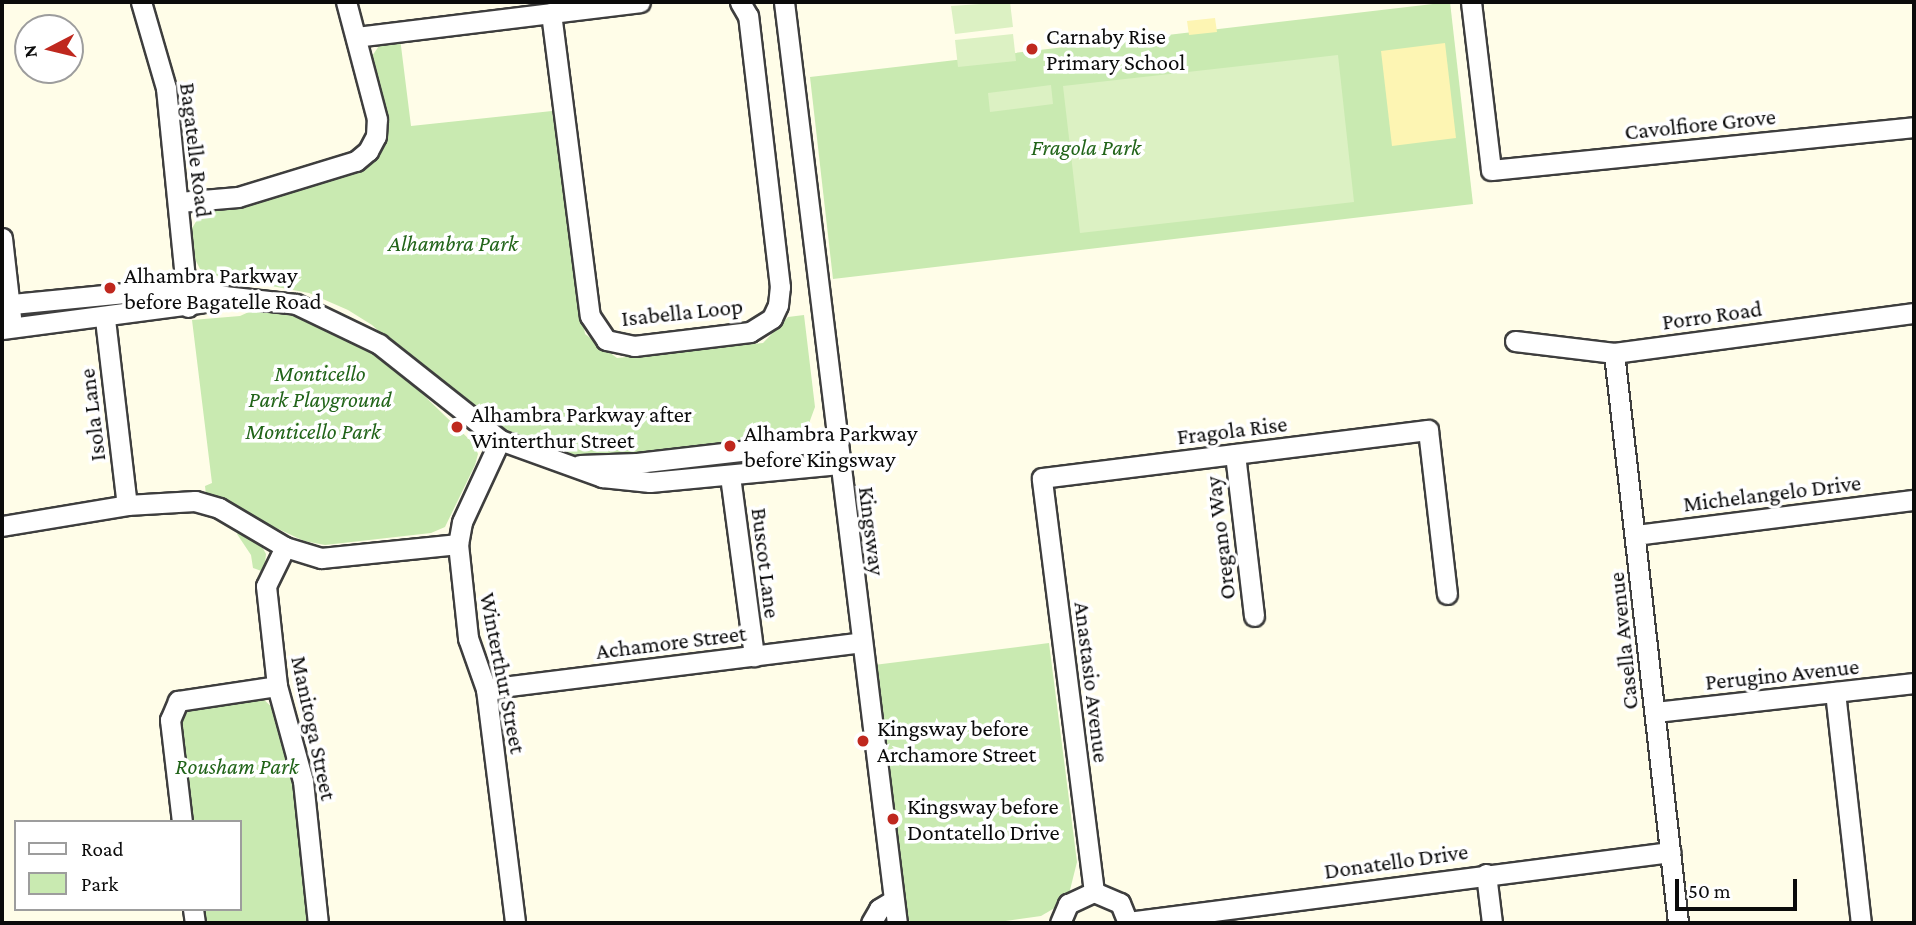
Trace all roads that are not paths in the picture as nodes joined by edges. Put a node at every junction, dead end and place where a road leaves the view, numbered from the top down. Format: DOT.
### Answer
graph roads {
  1 [pos="141,2"];
  2 [pos="346,2"];
  3 [pos="640,2"];
  4 [pos="740,2"];
  5 [pos="784,2"];
  6 [pos="1471,2"];
  7 [pos="551,13"];
  8 [pos="356,37"];
  9 [pos="1914,127"];
  10 [pos="179,202"];
  11 [pos="2,238"];
  12 [pos="186,287"];
  13 [pos="224,296"];
  14 [pos="6,304"];
  15 [pos="188,307"];
  16 [pos="1914,313"];
  17 [pos="105,319"];
  18 [pos="7,328"];
  19 [pos="1516,341"];
  20 [pos="1614,353"];
  21 [pos="500,440"];
  22 [pos="836,440"];
  23 [pos="1235,454"];
  24 [pos="839,464"];
  25 [pos="568,465"];
  26 [pos="730,476"];
  27 [pos="1042,478"];
  28 [pos="1914,500"];
  29 [pos="127,505"];
  30 [pos="2,526"];
  31 [pos="1636,535"];
  32 [pos="458,544"];
  33 [pos="285,547"];
  34 [pos="1447,594"];
  35 [pos="1254,616"];
  36 [pos="861,642"];
  37 [pos="754,656"];
  38 [pos="1914,684"];
  39 [pos="277,687"];
  40 [pos="486,689"];
  41 [pos="1835,692"];
  42 [pos="1656,712"];
  43 [pos="182,820"];
  44 [pos="1671,852"];
  45 [pos="1486,874"];
  46 [pos="1094,892"];
  47 [pos="894,900"];
  48 [pos="1128,922"];
  49 [pos="318,923"];
  50 [pos="515,923"];
  51 [pos="871,923"];
  52 [pos="897,923"];
  53 [pos="1059,923"];
  54 [pos="1492,923"];
  55 [pos="1678,923"];
  56 [pos="1861,923"];
  1 -- 10 [label="street, Bagatelle Road"];
  2 -- 8 [label="street"];
  3 -- 7 [label="street"];
  4 -- 7 [label="street, Isabella Loop"];
  5 -- 22 [label="street, Kingsway"];
  6 -- 9 [label="street, Cavolfiore Grove"];
  7 -- 8 [label="street"];
  8 -- 10 [label="street"];
  10 -- 12 [label="street, Bagatelle Road"];
  11 -- 14 [label="street"];
  12 -- 13 [label="street"];
  12 -- 14 [label="street"];
  12 -- 15 [label="street, Bagatelle Road"];
  13 -- 15 [label="street"];
  13 -- 21 [label="street"];
  14 -- 18 [label="street"];
  15 -- 17 [label="street"];
  16 -- 20 [label="street, Porro Road"];
  17 -- 18 [label="street"];
  17 -- 29 [label="street, Isola Lane"];
  19 -- 20 [label="street, Porro Road"];
  20 -- 31 [label="street, Casella Avenue"];
  21 -- 25 [label="street"];
  21 -- 32 [label="street, Winterthur Street"];
  22 -- 24 [label="street, Kingsway"];
  22 -- 25 [label="street"];
  23 -- 27 [label="street, Fragola Rise"];
  23 -- 34 [label="street, Fragola Rise"];
  23 -- 35 [label="street, Oregano Way"];
  24 -- 26 [label="street"];
  24 -- 36 [label="street, Kingsway"];
  25 -- 26 [label="street"];
  26 -- 37 [label="street, Buscot Lane"];
  27 -- 46 [label="street, Anastasio Avenue"];
  28 -- 31 [label="street, Michelangelo Drive"];
  29 -- 30 [label="street"];
  29 -- 33 [label="street"];
  31 -- 42 [label="street, Casella Avenue"];
  32 -- 33 [label="street"];
  32 -- 40 [label="street, Winterthur Street"];
  33 -- 39 [label="street, Manitoga Street"];
  36 -- 37 [label="street, Achamore Street"];
  36 -- 47 [label="street, Kingsway"];
  37 -- 40 [label="street, Achamore Street"];
  38 -- 41 [label="street, Perugino Avenue"];
  39 -- 43 [label="street"];
  39 -- 49 [label="street, Manitoga Street"];
  40 -- 50 [label="street, Winterthur Street"];
  41 -- 42 [label="street, Perugino Avenue"];
  41 -- 56 [label="street"];
  42 -- 44 [label="street, Casella Avenue"];
  44 -- 45 [label="street, Donatello Drive"];
  44 -- 55 [label="street, Casella Avenue"];
  45 -- 48 [label="street, Donatello Drive"];
  45 -- 54 [label="street"];
  46 -- 48 [label="street"];
  46 -- 53 [label="street"];
  47 -- 51 [label="street"];
  47 -- 52 [label="street, Kingsway"];
}
